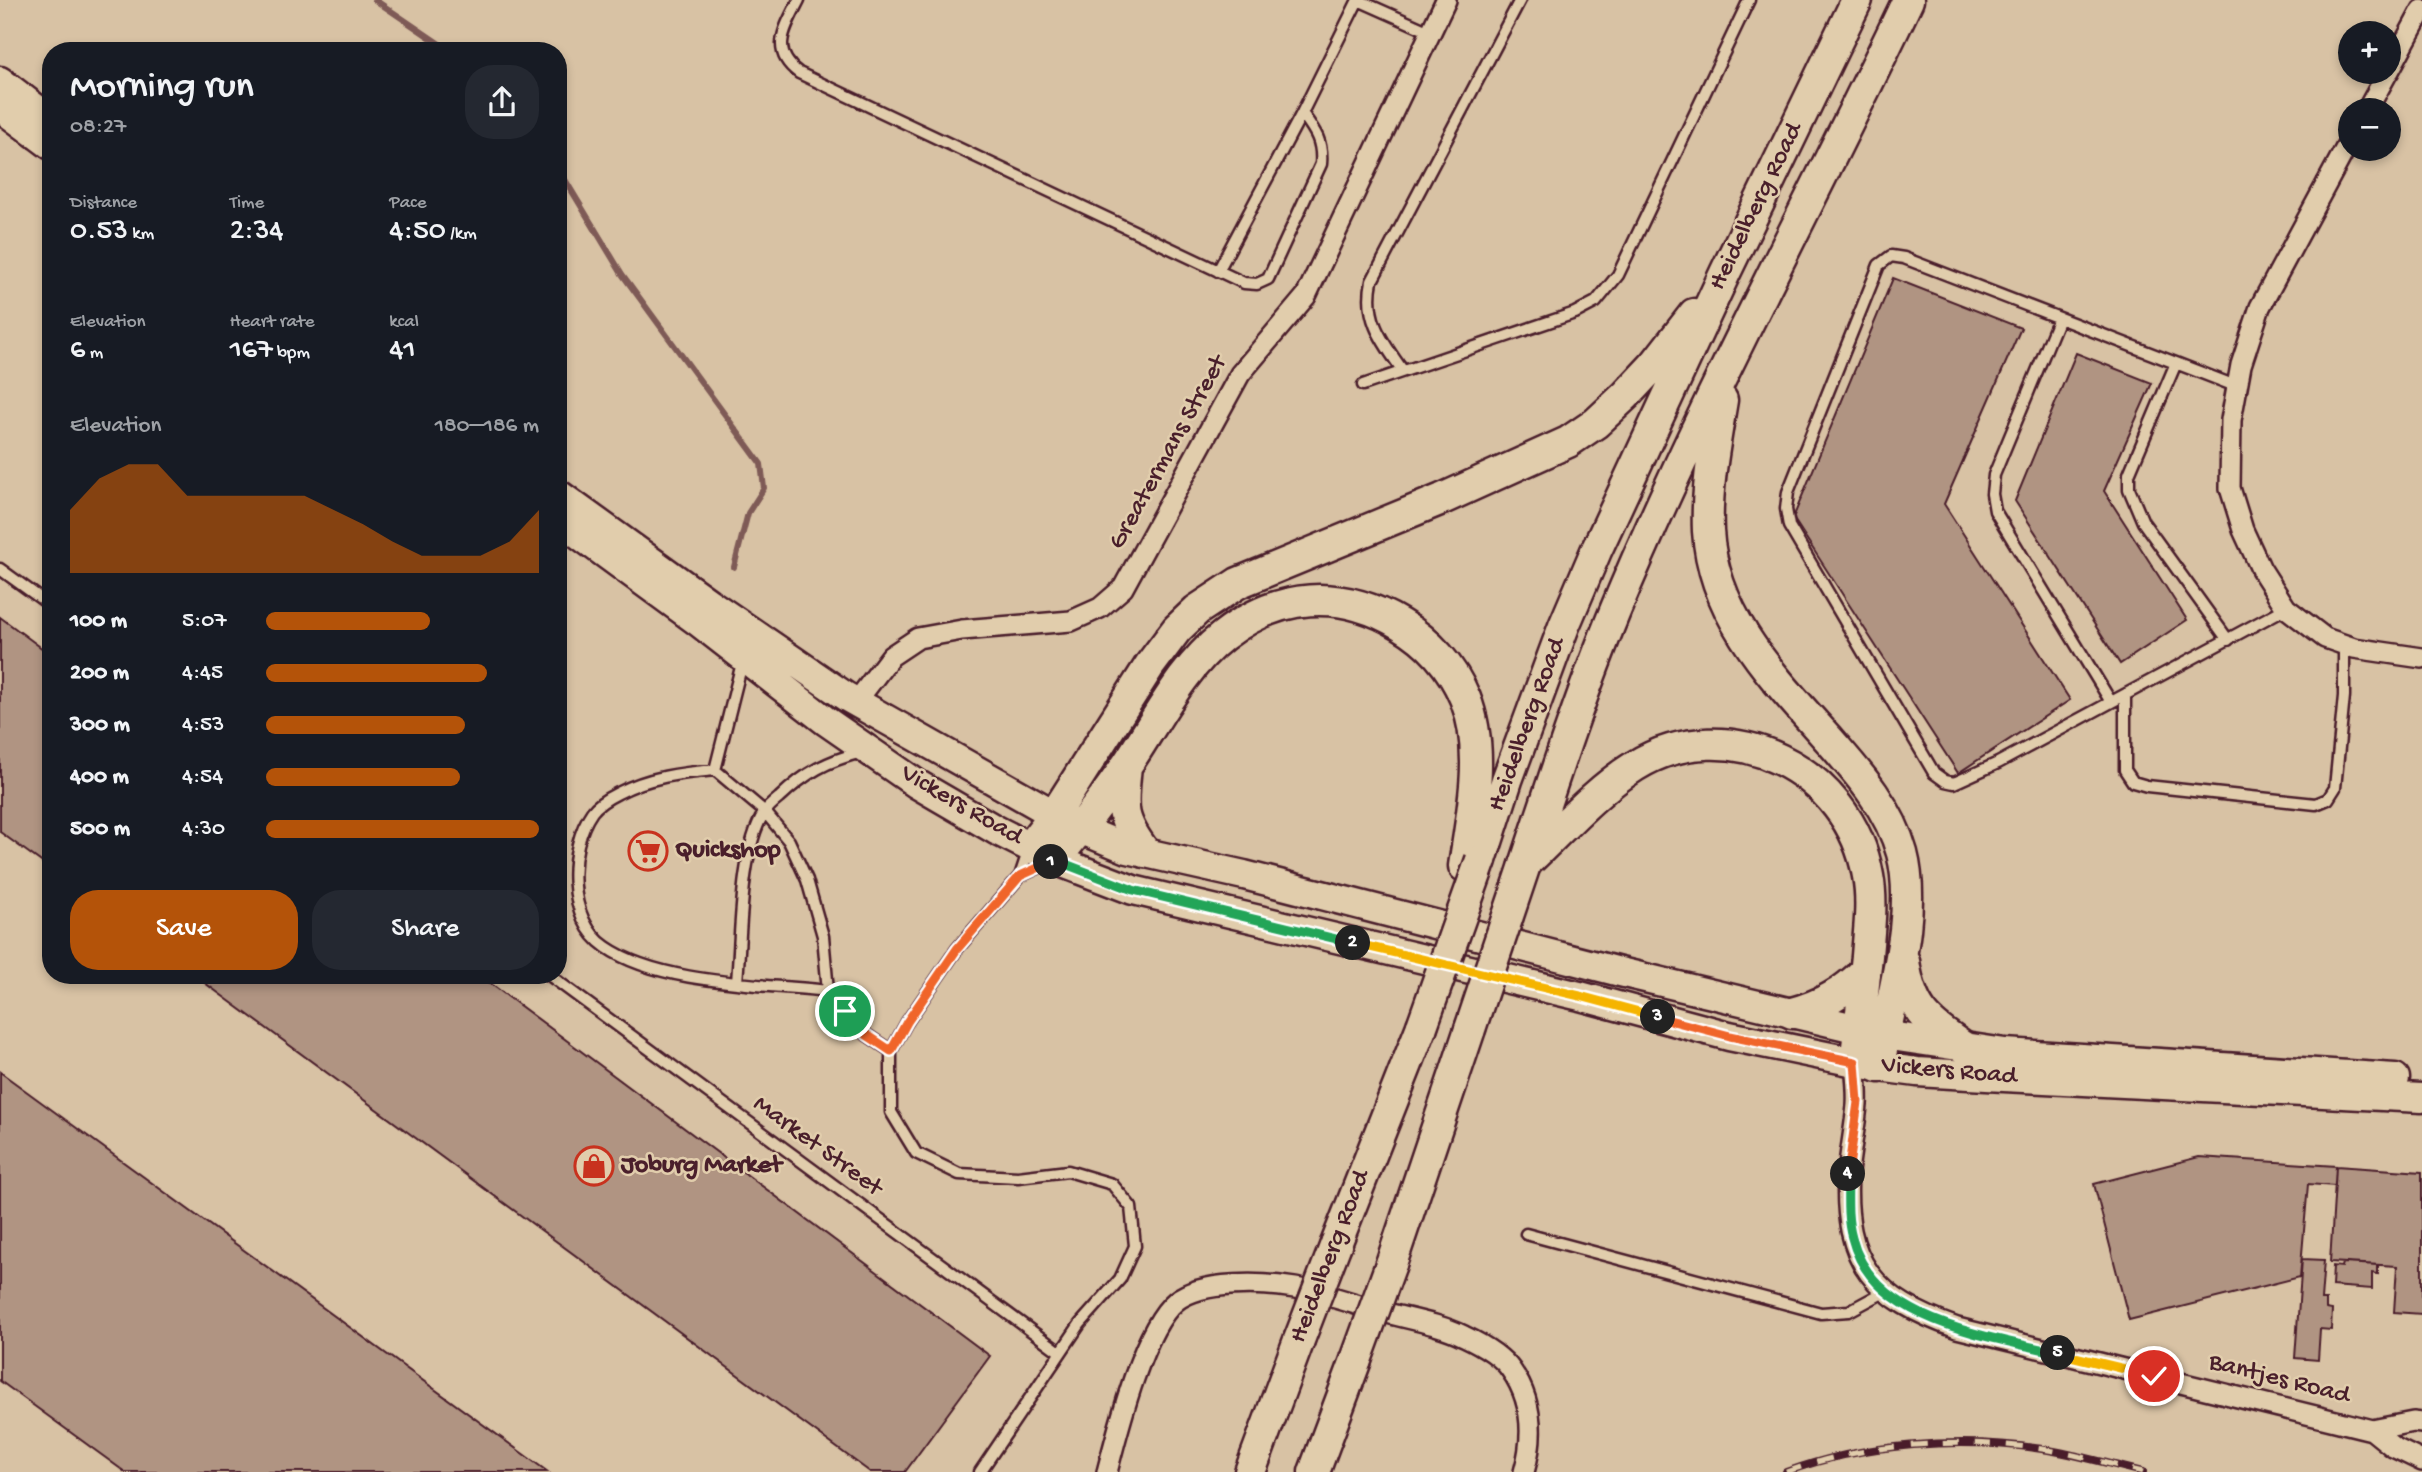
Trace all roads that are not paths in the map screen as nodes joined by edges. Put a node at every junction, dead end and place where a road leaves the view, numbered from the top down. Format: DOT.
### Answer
graph roads {
  1 [pos="799,0"];
  2 [pos="1358,0"];
  3 [pos="1446,0"];
  4 [pos="1520,0"];
  5 [pos="1749,0"];
  6 [pos="1857,0"];
  7 [pos="1908,0"];
  8 [pos="2422,10"];
  9 [pos="1430,33"];
  10 [pos="2401,48"];
  11 [pos="0,81"];
  12 [pos="0,107"];
  13 [pos="42,113"];
  14 [pos="1302,113"];
  15 [pos="42,138"];
  16 [pos="2339,161"];
  17 [pos="1218,271"];
  18 [pos="1725,273"];
  19 [pos="2059,318"];
  20 [pos="2176,363"];
  21 [pos="1728,365"];
  22 [pos="1403,371"];
  23 [pos="1363,385"];
  24 [pos="2238,387"];
  25 [pos="567,500"];
  26 [pos="567,526"];
  27 [pos="0,569"];
  28 [pos="42,599"];
  29 [pos="2286,608"];
  30 [pos="2228,639"];
  31 [pos="2344,645"];
  32 [pos="743,658"];
  33 [pos="2422,658"];
  34 [pos="2125,695"];
  35 [pos="856,702"];
  36 [pos="2111,702"];
  37 [pos="866,750"];
  38 [pos="1126,765"];
  39 [pos="715,770"];
  40 [pos="765,812"];
  41 [pos="1067,822"];
  42 [pos="1145,852"];
  43 [pos="1042,853"];
  44 [pos="1472,863"];
  45 [pos="1525,865"];
  46 [pos="1020,876"];
  47 [pos="1902,947"];
  48 [pos="1865,971"];
  49 [pos="737,982"];
  50 [pos="561,984"];
  51 [pos="828,991"];
  52 [pos="1792,1013"];
  53 [pos="1872,1032"];
  54 [pos="1966,1049"];
  55 [pos="891,1051"];
  56 [pos="1867,1064"];
  57 [pos="2422,1080"];
  58 [pos="2422,1098"];
  59 [pos="1526,1234"];
  60 [pos="1887,1291"];
  61 [pos="1060,1352"];
  62 [pos="2422,1423"];
  63 [pos="2372,1430"];
  64 [pos="2422,1461"];
  65 [pos="980,1472"];
  66 [pos="1107,1472"];
  67 [pos="1250,1472"];
  68 [pos="1314,1472"];
  69 [pos="1524,1472"];
  1 -- 17 [label="lane"];
  2 -- 9 [label="lane"];
  2 -- 14 [label="lane"];
  3 -- 9 [label="street, Greatermans Street"];
  4 -- 22 [label="lane"];
  5 -- 22 [label="lane"];
  6 -- 18 [label="main road, Heidelberg Road"];
  7 -- 21 [label="main road, Heidelberg Road"];
  8 -- 10 [label="street"];
  9 -- 35 [label="street, Greatermans Street"];
  11 -- 13 [label="main road"];
  12 -- 15 [label="main road"];
  14 -- 17 [label="lane"];
  14 -- 17 [label="lane"];
  16 -- 24 [label="street"];
  18 -- 41 [label="main road"];
  18 -- 44 [label="main road, Heidelberg Road"];
  19 -- 20 [label="lane"];
  19 -- 36 [label="lane"];
  19 -- 36 [label="lane"];
  20 -- 24 [label="lane"];
  20 -- 30 [label="lane"];
  21 -- 45 [label="main road, Heidelberg Road"];
  21 -- 47 [label="main road"];
  22 -- 23 [label="lane"];
  24 -- 29 [label="street"];
  25 -- 35 [label="main road, Vickers Road"];
  26 -- 32 [label="main road, Vickers Road"];
  27 -- 28 [label="lane"];
  29 -- 30 [label="lane"];
  29 -- 31 [label="street"];
  30 -- 34 [label="lane"];
  31 -- 33 [label="street"];
  31 -- 34 [label="lane"];
  32 -- 37 [label="main road, Vickers Road"];
  32 -- 39 [label="lane"];
  34 -- 36 [label="lane"];
  35 -- 41 [label="main road, Vickers Road"];
  37 -- 40 [label="lane"];
  37 -- 43 [label="main road, Vickers Road"];
  38 -- 41 [label="main road"];
  38 -- 42 [label="main road"];
  38 -- 44 [label="main road"];
  39 -- 40 [label="lane"];
  39 -- 49 [label="lane"];
  40 -- 49 [label="lane"];
  40 -- 51 [label="lane"];
  41 -- 42 [label="main road, Vickers Road"];
  41 -- 43 [label="main road"];
  42 -- 52 [label="main road, Vickers Road"];
  43 -- 46 [label="lane, Market Street"];
  43 -- 46 [label="lane, Market Street"];
  43 -- 56 [label="main road, Vickers Road"];
  44 -- 67 [label="main road, Heidelberg Road, bridge"];
  45 -- 48 [label="main road"];
  45 -- 68 [label="main road, Heidelberg Road, bridge"];
  46 -- 55 [label="lane, Market Street"];
  47 -- 53 [label="main road"];
  47 -- 54 [label="main road"];
  48 -- 52 [label="main road"];
  48 -- 53 [label="main road"];
  49 -- 51 [label="lane"];
  50 -- 61 [label="lane, Market Street"];
  51 -- 55 [label="lane"];
  52 -- 53 [label="main road, Vickers Road"];
  53 -- 54 [label="main road, Vickers Road"];
  53 -- 56 [label="main road"];
  54 -- 57 [label="main road, Vickers Road"];
  55 -- 61 [label="lane, Market Street"];
  56 -- 58 [label="main road, Vickers Road"];
  56 -- 60 [label="street, Bantjes Road"];
  59 -- 60 [label="lane"];
  60 -- 63 [label="street, Bantjes Road"];
  61 -- 65 [label="lane, Market Street"];
  62 -- 63 [label="street, Bantjes Road"];
  63 -- 64 [label="street, Bantjes Road"];
  66 -- 69 [label="street"];
}
